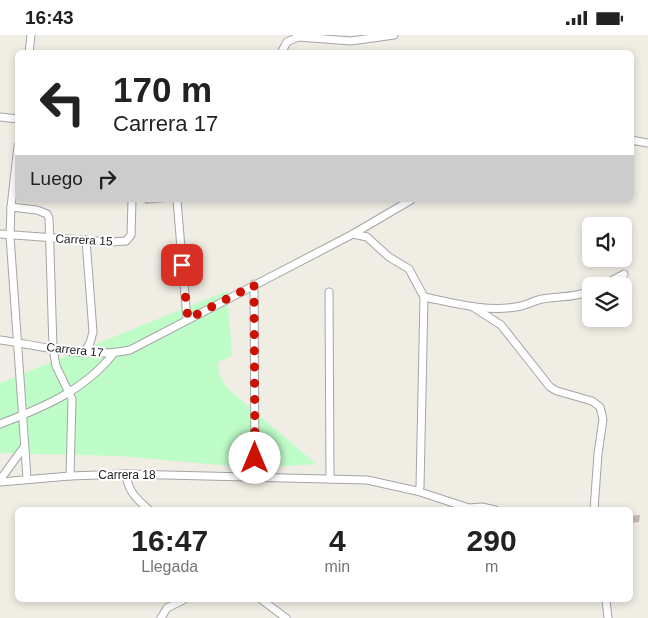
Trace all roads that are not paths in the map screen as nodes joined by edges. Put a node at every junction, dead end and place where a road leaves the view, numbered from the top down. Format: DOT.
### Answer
graph roads {
  1 [pos="31,35"];
  2 [pos="394,35"];
  3 [pos="29,50"];
  4 [pos="283,50"];
  5 [pos="0,117"];
  6 [pos="15,119"];
  7 [pos="634,141"];
  8 [pos="648,143"];
  9 [pos="15,169"];
  10 [pos="132,202"];
  11 [pos="177,202"];
  12 [pos="408,202"];
  13 [pos="10,207"];
  14 [pos="353,234"];
  15 [pos="0,235"];
  16 [pos="10,236"];
  17 [pos="48,238"];
  18 [pos="86,240"];
  19 [pos="624,274"];
  20 [pos="618,277"];
  21 [pos="254,285"];
  22 [pos="329,292"];
  23 [pos="582,294"];
  24 [pos="424,297"];
  25 [pos="473,307"];
  26 [pos="188,319"];
  27 [pos="0,340"];
  28 [pos="16,342"];
  29 [pos="53,347"];
  30 [pos="84,352"];
  31 [pos="114,353"];
  32 [pos="70,394"];
  33 [pos="21,416"];
  34 [pos="0,425"];
  35 [pos="24,447"];
  36 [pos="126,474"];
  37 [pos="70,475"];
  38 [pos="255,477"];
  39 [pos="27,478"];
  40 [pos="330,479"];
  41 [pos="0,481"];
  42 [pos="417,491"];
  43 [pos="146,507"];
  44 [pos="465,507"];
  45 [pos="594,507"];
  46 [pos="179,602"];
  47 [pos="265,602"];
  48 [pos="606,602"];
  49 [pos="161,618"];
  50 [pos="286,618"];
  51 [pos="608,618"];
  1 -- 3 [label="street"];
  2 -- 4 [label="street"];
  5 -- 6 [label="street"];
  7 -- 8 [label="street"];
  9 -- 13 [label="street"];
  10 -- 18 [label="street, Carrera 15"];
  11 -- 26 [label="street"];
  12 -- 14 [label="street, Carrera 17"];
  13 -- 16 [label="street"];
  13 -- 17 [label="street"];
  14 -- 21 [label="street, Carrera 17"];
  14 -- 24 [label="street"];
  15 -- 16 [label="street, Carrera 15"];
  16 -- 17 [label="street, Carrera 15"];
  16 -- 28 [label="street"];
  17 -- 18 [label="street, Carrera 15"];
  17 -- 29 [label="street"];
  18 -- 30 [label="street"];
  19 -- 20 [label="street"];
  21 -- 26 [label="street, Carrera 17"];
  21 -- 38 [label="street"];
  22 -- 40 [label="street"];
  23 -- 25 [label="street"];
  24 -- 25 [label="street"];
  24 -- 42 [label="street"];
  25 -- 45 [label="street"];
  26 -- 31 [label="street, Carrera 17"];
  27 -- 28 [label="street, Carrera 17"];
  28 -- 29 [label="street, Carrera 17"];
  28 -- 33 [label="street"];
  29 -- 30 [label="street, Carrera 17"];
  29 -- 32 [label="street"];
  30 -- 31 [label="street, Carrera 17"];
  31 -- 32 [label="street"];
  32 -- 33 [label="street"];
  32 -- 37 [label="street"];
  33 -- 34 [label="street"];
  33 -- 35 [label="street"];
  35 -- 39 [label="street"];
  35 -- 41 [label="street"];
  36 -- 37 [label="street, Carrera 18"];
  36 -- 38 [label="street, Carrera 18"];
  36 -- 43 [label="street"];
  37 -- 39 [label="street, Carrera 18"];
  38 -- 40 [label="street, Carrera 18"];
  39 -- 41 [label="street, Carrera 18"];
  40 -- 42 [label="street, Carrera 18"];
  42 -- 44 [label="street, Carrera 18"];
  46 -- 49 [label="street"];
  47 -- 50 [label="street"];
  48 -- 51 [label="street"];
}
